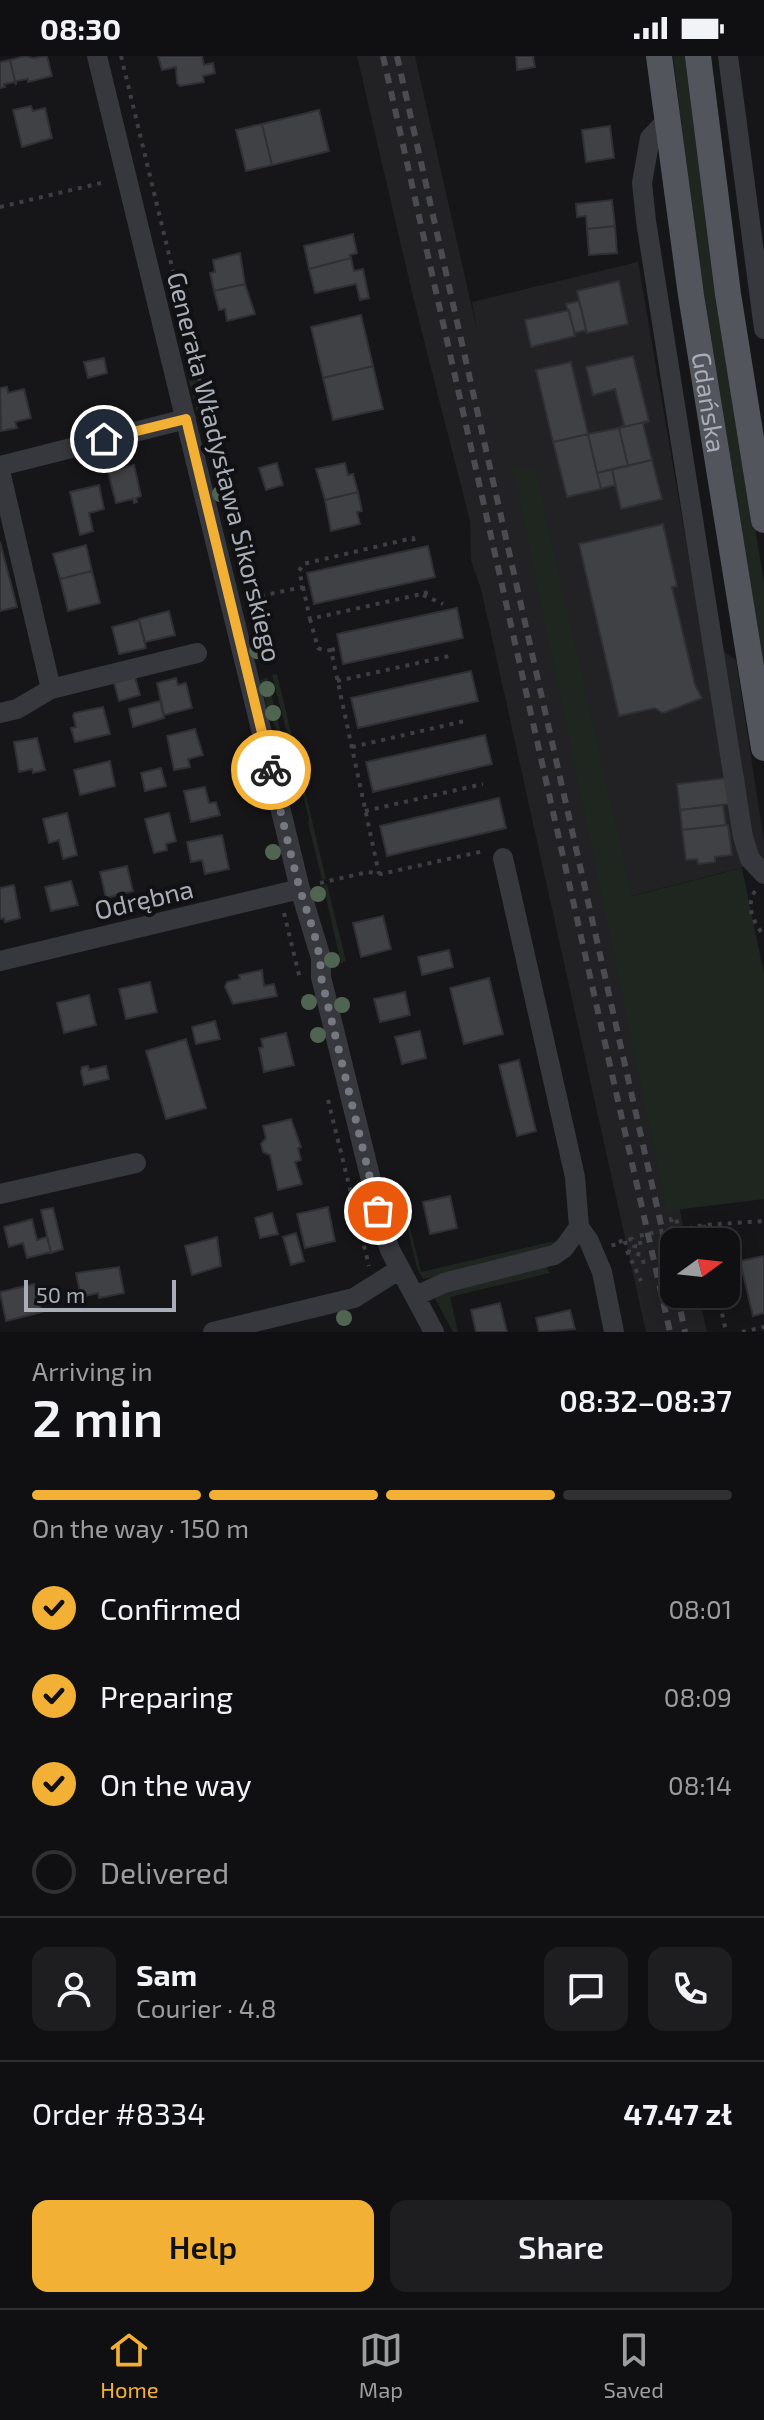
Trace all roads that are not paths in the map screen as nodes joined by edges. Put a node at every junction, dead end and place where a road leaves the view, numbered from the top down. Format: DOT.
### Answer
graph roads {
  1 [pos="97,56"];
  2 [pos="659,56"];
  3 [pos="698,56"];
  4 [pos="728,56"];
  5 [pos="667,120"];
  6 [pos="756,218"];
  7 [pos="764,329"];
  8 [pos="186,419"];
  9 [pos="0,469"];
  10 [pos="691,511"];
  11 [pos="725,515"];
  12 [pos="764,520"];
  13 [pos="745,639"];
  14 [pos="197,653"];
  15 [pos="717,667"];
  16 [pos="51,689"];
  17 [pos="0,713"];
  18 [pos="764,748"];
  19 [pos="500,853"];
  20 [pos="764,874"];
  21 [pos="310,886"];
  22 [pos="0,961"];
  23 [pos="136,1163"];
  24 [pos="0,1194"];
  25 [pos="579,1227"];
  26 [pos="400,1269"];
  27 [pos="416,1296"];
  28 [pos="213,1332"];
  29 [pos="434,1332"];
  30 [pos="614,1332"];
  1 -- 8 [label="street, Generała Władysława Sikorskiego"];
  2 -- 5 [label="main road, Gdańska"];
  3 -- 12 [label="main road, Gdańska"];
  4 -- 6 [label="street"];
  5 -- 10 [label="street"];
  5 -- 11 [label="main road, Gdańska"];
  6 -- 7 [label="street"];
  8 -- 9 [label="street"];
  8 -- 21 [label="street, Generała Władysława Sikorskiego"];
  9 -- 16 [label="street"];
  10 -- 11 [label="street"];
  10 -- 15 [label="street"];
  11 -- 13 [label="main road, Gdańska"];
  13 -- 15 [label="street"];
  13 -- 18 [label="main road, Gdańska"];
  14 -- 16 [label="street"];
  15 -- 20 [label="street"];
  16 -- 17 [label="street"];
  19 -- 25 [label="street"];
  21 -- 22 [label="street, Odrębna"];
  21 -- 26 [label="street, Generała Władysława Sikorskiego"];
  23 -- 24 [label="street"];
  25 -- 27 [label="street"];
  25 -- 30 [label="street"];
  26 -- 27 [label="street, Generała Władysława Sikorskiego"];
  26 -- 28 [label="street"];
  27 -- 29 [label="street, Generała Władysława Sikorskiego"];
}
